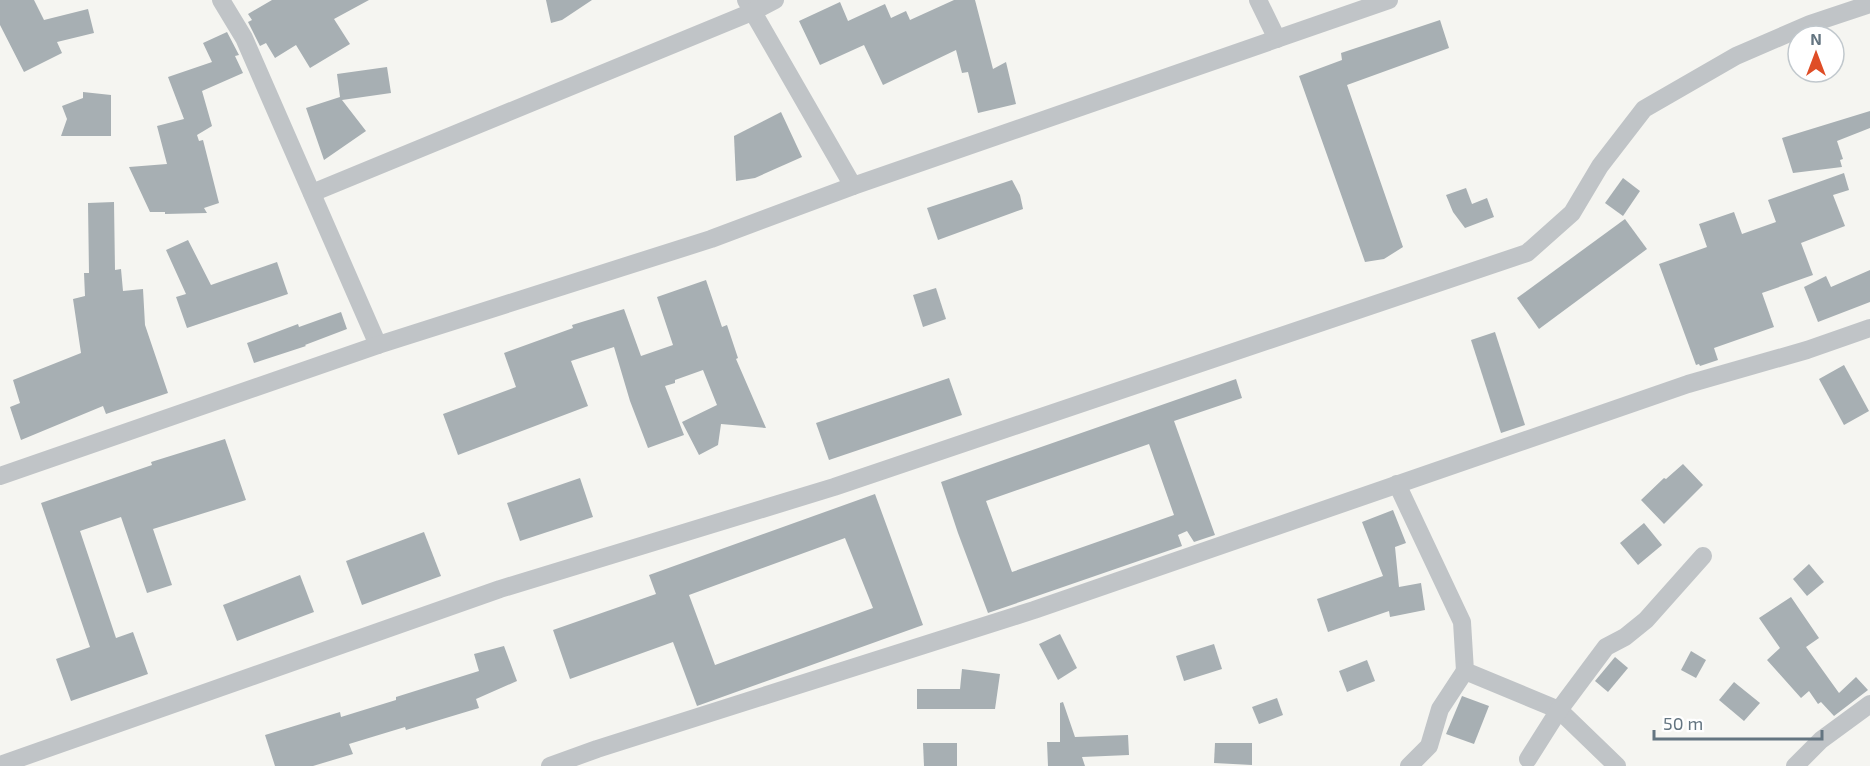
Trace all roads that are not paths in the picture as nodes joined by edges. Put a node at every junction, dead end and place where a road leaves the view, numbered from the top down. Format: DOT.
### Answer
graph roads {
  1 [pos="221,0"];
  2 [pos="775,0"];
  3 [pos="1258,0"];
  4 [pos="1389,0"];
  5 [pos="1870,4"];
  6 [pos="749,6"];
  7 [pos="1276,39"];
  8 [pos="853,186"];
  9 [pos="312,193"];
  10 [pos="1870,328"];
  11 [pos="378,345"];
  12 [pos="0,476"];
  13 [pos="1397,484"];
  14 [pos="1703,556"];
  15 [pos="1465,671"];
  16 [pos="1870,704"];
  17 [pos="1559,710"];
  18 [pos="597,749"];
  19 [pos="1528,759"];
  20 [pos="0,765"];
  21 [pos="550,766"];
  22 [pos="605,766"];
  23 [pos="1409,766"];
  24 [pos="1617,766"];
  25 [pos="1795,766"];
  1 -- 9 [label="street"];
  2 -- 6 [label="street"];
  3 -- 7 [label="street"];
  4 -- 7 [label="street"];
  5 -- 20 [label="street"];
  6 -- 8 [label="street"];
  6 -- 9 [label="street"];
  7 -- 8 [label="street"];
  8 -- 11 [label="street"];
  9 -- 11 [label="street"];
  10 -- 13 [label="street"];
  11 -- 12 [label="street"];
  13 -- 15 [label="street"];
  13 -- 18 [label="street"];
  14 -- 17 [label="street"];
  15 -- 17 [label="street"];
  15 -- 23 [label="street"];
  16 -- 25 [label="street"];
  17 -- 19 [label="street"];
  17 -- 24 [label="street"];
  18 -- 21 [label="street"];
  18 -- 22 [label="street"];
}
